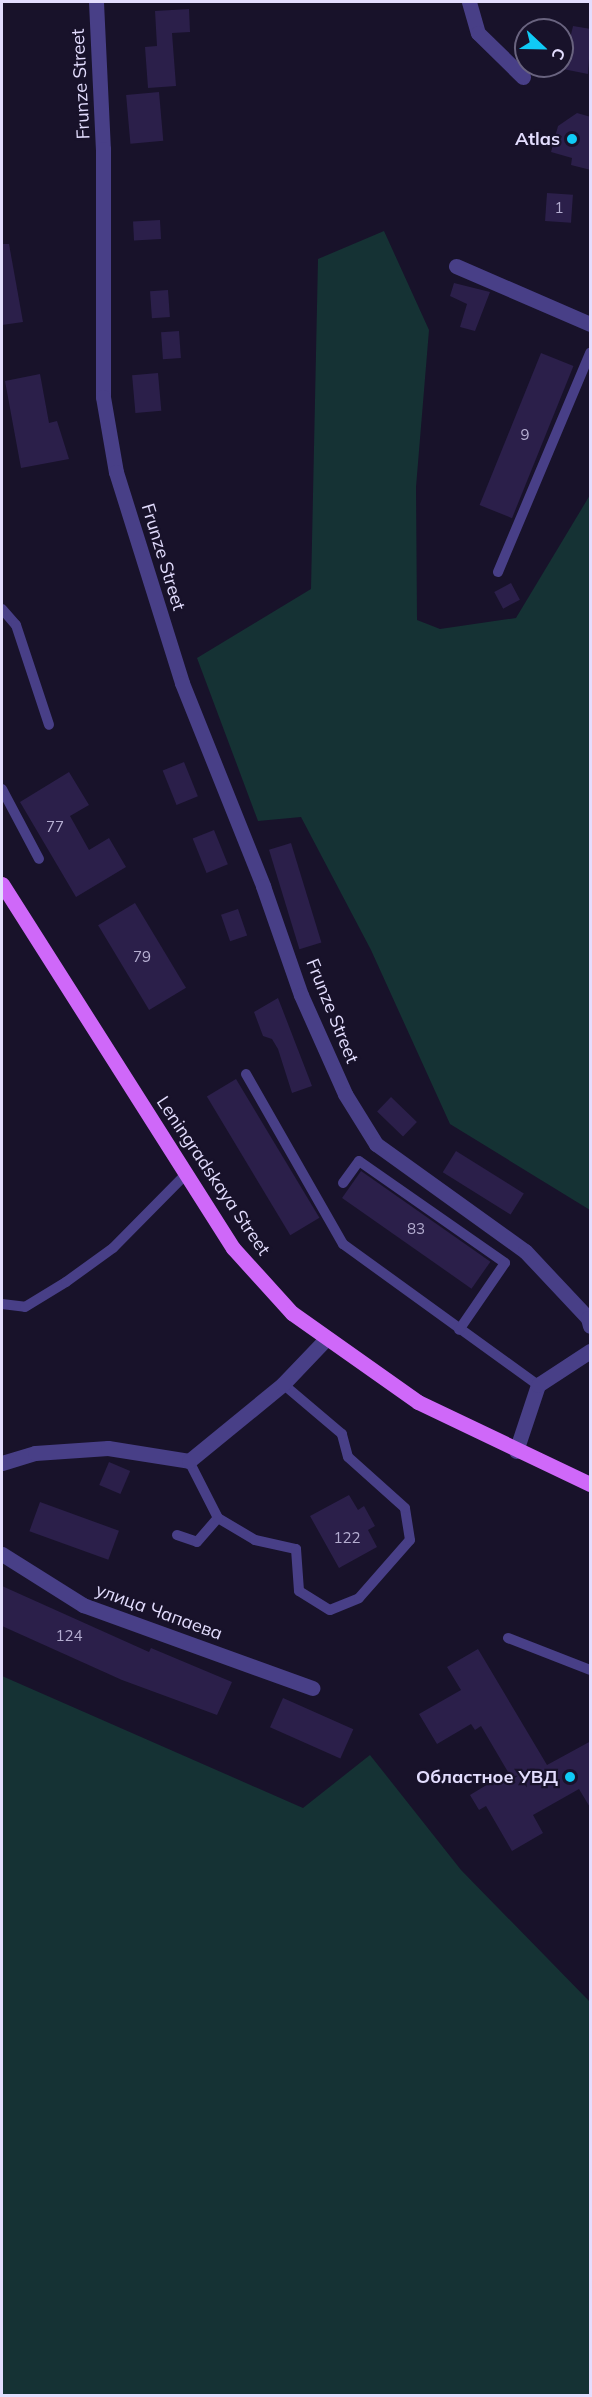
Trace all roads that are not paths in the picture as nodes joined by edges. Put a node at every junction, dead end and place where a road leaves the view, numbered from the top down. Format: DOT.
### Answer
graph roads {
  1 [pos="96,2"];
  2 [pos="469,2"];
  3 [pos="514,68"];
  4 [pos="456,266"];
  5 [pos="591,324"];
  6 [pos="591,353"];
  7 [pos="498,572"];
  8 [pos="2,609"];
  9 [pos="49,725"];
  10 [pos="2,789"];
  11 [pos="39,858"];
  12 [pos="2,884"];
  13 [pos="246,1074"];
  14 [pos="185,1175"];
  15 [pos="344,1183"];
  16 [pos="2,1304"];
  17 [pos="591,1326"];
  18 [pos="459,1330"];
  19 [pos="326,1339"];
  20 [pos="591,1351"];
  21 [pos="283,1384"];
  22 [pos="538,1386"];
  23 [pos="516,1451"];
  24 [pos="189,1461"];
  25 [pos="2,1462"];
  26 [pos="590,1483"];
  27 [pos="218,1518"];
  28 [pos="177,1536"];
  29 [pos="2,1554"];
  30 [pos="508,1638"];
  31 [pos="591,1670"];
  32 [pos="312,1688"];
  1 -- 17 [label="street, Frunze Street"];
  2 -- 3 [label="street"];
  4 -- 5 [label="street"];
  6 -- 7 [label="lane"];
  8 -- 9 [label="lane"];
  10 -- 11 [label="lane"];
  12 -- 14 [label="main road, Leningradskaya Street"];
  13 -- 18 [label="lane"];
  14 -- 16 [label="lane"];
  14 -- 19 [label="main road, Leningradskaya Street"];
  15 -- 18 [label="lane"];
  18 -- 22 [label="lane"];
  19 -- 21 [label="street"];
  19 -- 23 [label="main road, Leningradskaya Street"];
  20 -- 22 [label="street"];
  21 -- 24 [label="street"];
  21 -- 27 [label="lane"];
  22 -- 23 [label="street"];
  23 -- 26 [label="main road, Leningradskaya Street"];
  24 -- 25 [label="street"];
  24 -- 27 [label="lane"];
  27 -- 28 [label="lane"];
  29 -- 32 [label="street, улица Чапаева"];
  30 -- 31 [label="lane"];
}
